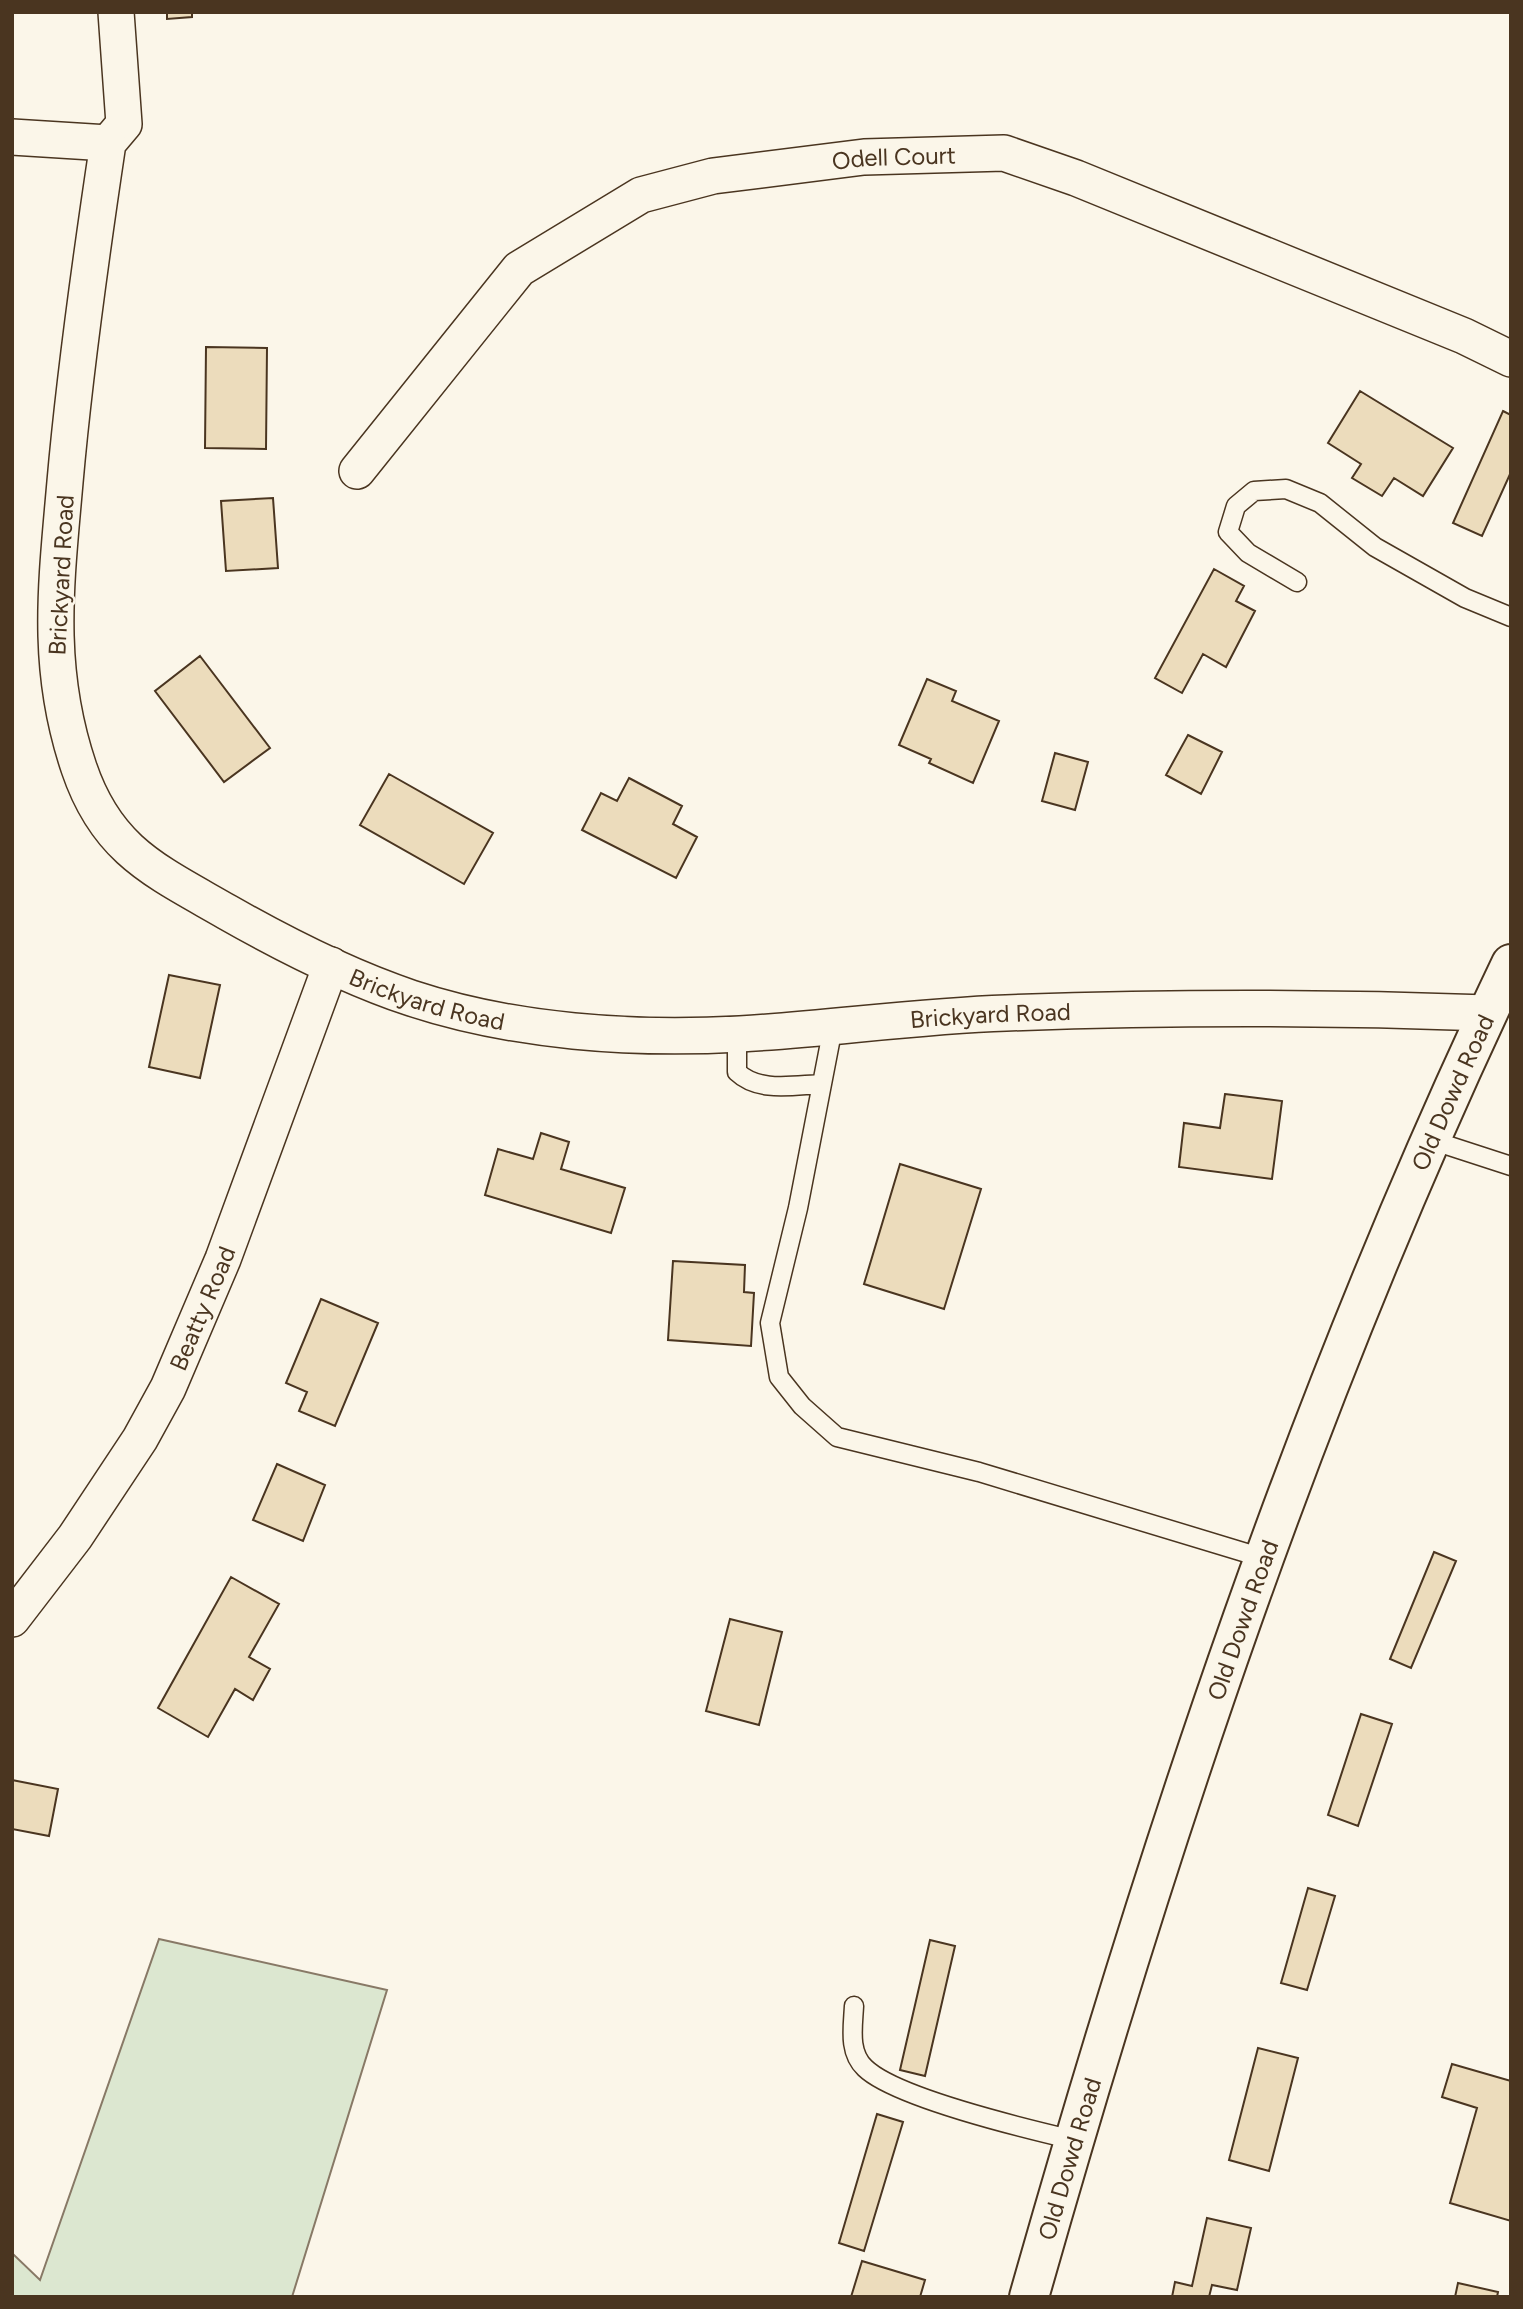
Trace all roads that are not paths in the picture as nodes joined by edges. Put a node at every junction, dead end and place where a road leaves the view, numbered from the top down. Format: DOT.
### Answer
graph roads {
  1 [pos="116,12"];
  2 [pos="12,138"];
  3 [pos="108,143"];
  4 [pos="1511,359"];
  5 [pos="357,471"];
  6 [pos="1297,582"];
  7 [pos="1511,617"];
  8 [pos="331,965"];
  9 [pos="1508,974"];
  10 [pos="1488,1013"];
  11 [pos="833,1027"];
  12 [pos="737,1034"];
  13 [pos="822,1084"];
  14 [pos="1431,1140"];
  15 [pos="1511,1166"];
  16 [pos="1263,1558"];
  17 [pos="12,1619"];
  18 [pos="854,2006"];
  19 [pos="1073,2140"];
  20 [pos="1029,2297"];
  1 -- 3 [label="street, Brickyard Road"];
  2 -- 3 [label="street"];
  3 -- 8 [label="street, Brickyard Road"];
  4 -- 5 [label="street, Odell Court"];
  6 -- 7 [label="lane"];
  8 -- 12 [label="street, Brickyard Road"];
  8 -- 17 [label="street, Beatty Road"];
  9 -- 10 [label="street, Old Dowd Road"];
  10 -- 11 [label="street, Brickyard Road"];
  10 -- 14 [label="street, Old Dowd Road"];
  11 -- 12 [label="street, Brickyard Road"];
  11 -- 13 [label="lane"];
  12 -- 13 [label="lane"];
  13 -- 16 [label="lane"];
  14 -- 15 [label="lane"];
  14 -- 16 [label="street, Old Dowd Road"];
  16 -- 19 [label="street, Old Dowd Road"];
  18 -- 19 [label="lane"];
  19 -- 20 [label="street, Old Dowd Road"];
}
